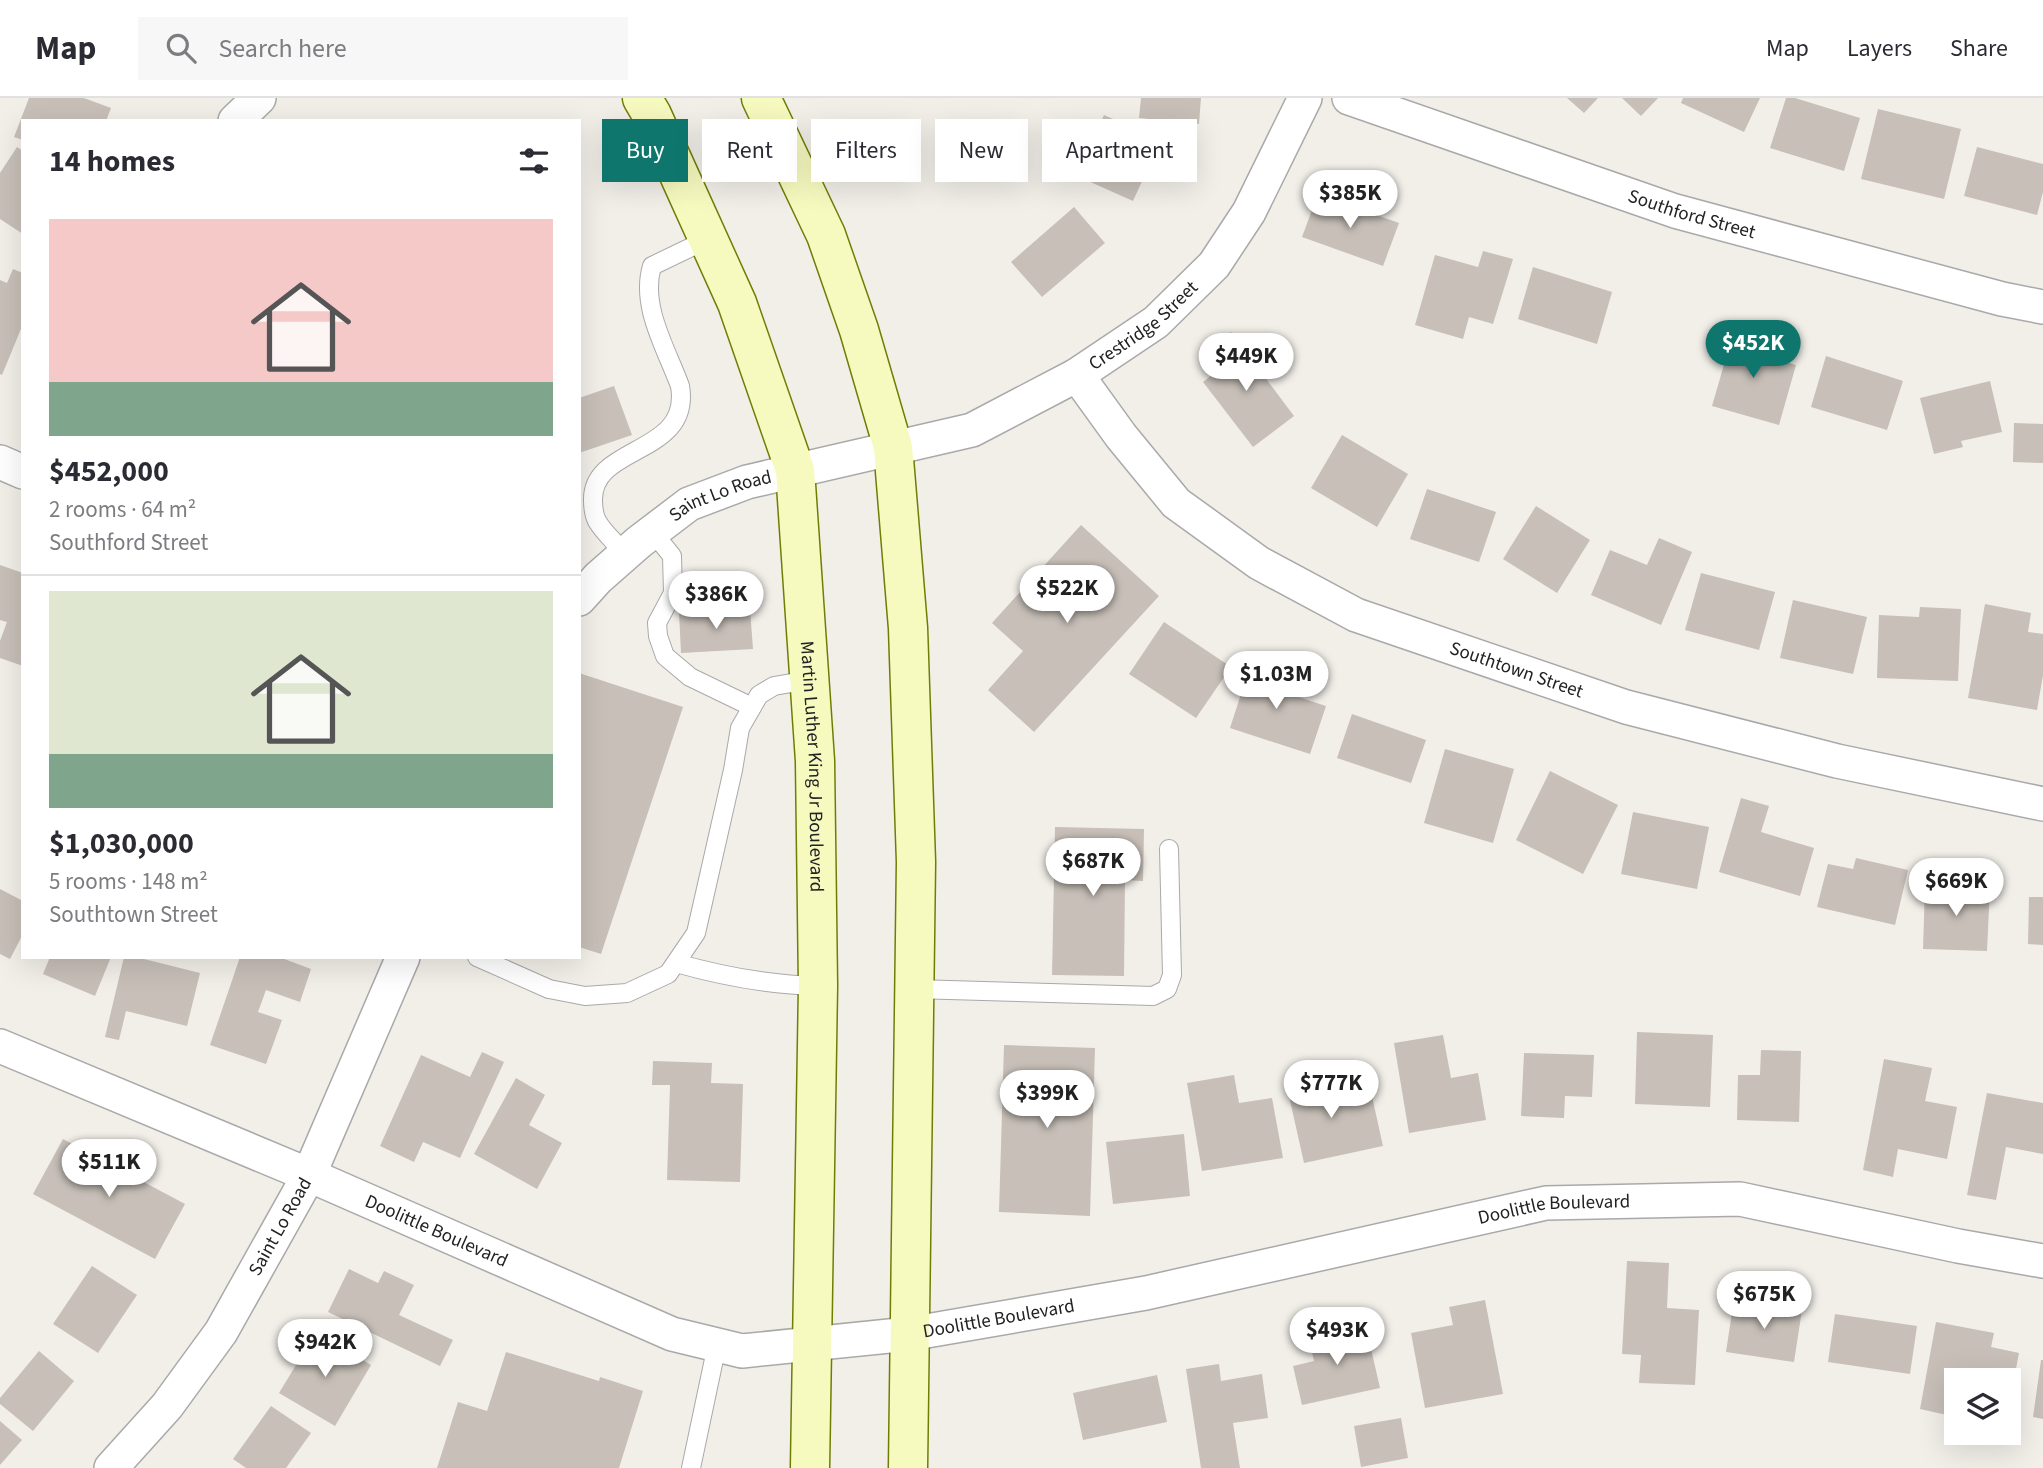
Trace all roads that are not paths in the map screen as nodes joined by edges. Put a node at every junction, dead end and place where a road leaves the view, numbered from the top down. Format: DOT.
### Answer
graph roads {
  1 [pos="258,98"];
  2 [pos="642,98"];
  3 [pos="761,98"];
  4 [pos="1305,98"];
  5 [pos="1349,98"];
  6 [pos="237,119"];
  7 [pos="708,239"];
  8 [pos="2043,307"];
  9 [pos="1077,375"];
  10 [pos="893,447"];
  11 [pos="0,462"];
  12 [pos="795,470"];
  13 [pos="21,471"];
  14 [pos="652,531"];
  15 [pos="625,554"];
  16 [pos="581,597"];
  17 [pos="809,680"];
  18 [pos="752,707"];
  19 [pos="2043,804"];
  20 [pos="1170,849"];
  21 [pos="402,959"];
  22 [pos="482,959"];
  23 [pos="676,962"];
  24 [pos="818,986"];
  25 [pos="914,989"];
  26 [pos="0,1046"];
  27 [pos="309,1175"];
  28 [pos="2043,1261"];
  29 [pos="909,1334"];
  30 [pos="811,1343"];
  31 [pos="716,1345"];
  32 [pos="111,1468"];
  33 [pos="691,1468"];
  34 [pos="810,1468"];
  35 [pos="908,1468"];
  1 -- 6 [label="street"];
  2 -- 7 [label="main road, Martin Luther King Jr Boulevard"];
  3 -- 10 [label="main road"];
  4 -- 9 [label="street, Crestridge Street"];
  5 -- 8 [label="street, Southford Street"];
  7 -- 12 [label="main road, Martin Luther King Jr Boulevard"];
  7 -- 15 [label="lane"];
  9 -- 10 [label="street, Crestridge Street"];
  9 -- 19 [label="street, Southtown Street"];
  10 -- 12 [label="street, Saint Lo Road"];
  10 -- 25 [label="main road"];
  11 -- 13 [label="street"];
  12 -- 14 [label="street, Saint Lo Road"];
  12 -- 17 [label="main road, Martin Luther King Jr Boulevard"];
  14 -- 15 [label="street, Saint Lo Road"];
  14 -- 18 [label="lane"];
  15 -- 16 [label="street, Saint Lo Road"];
  17 -- 18 [label="lane"];
  17 -- 24 [label="main road, Martin Luther King Jr Boulevard"];
  18 -- 23 [label="lane"];
  20 -- 25 [label="lane"];
  21 -- 27 [label="street, Saint Lo Road"];
  22 -- 23 [label="lane"];
  23 -- 24 [label="lane"];
  24 -- 30 [label="main road, Martin Luther King Jr Boulevard"];
  25 -- 29 [label="main road"];
  26 -- 27 [label="street, Doolittle Boulevard"];
  27 -- 31 [label="street, Doolittle Boulevard"];
  27 -- 32 [label="street, Saint Lo Road"];
  28 -- 29 [label="street, Doolittle Boulevard"];
  29 -- 30 [label="street, Doolittle Boulevard"];
  29 -- 35 [label="main road"];
  30 -- 31 [label="street, Doolittle Boulevard"];
  30 -- 34 [label="main road, Martin Luther King Jr Boulevard"];
  31 -- 33 [label="lane"];
}
